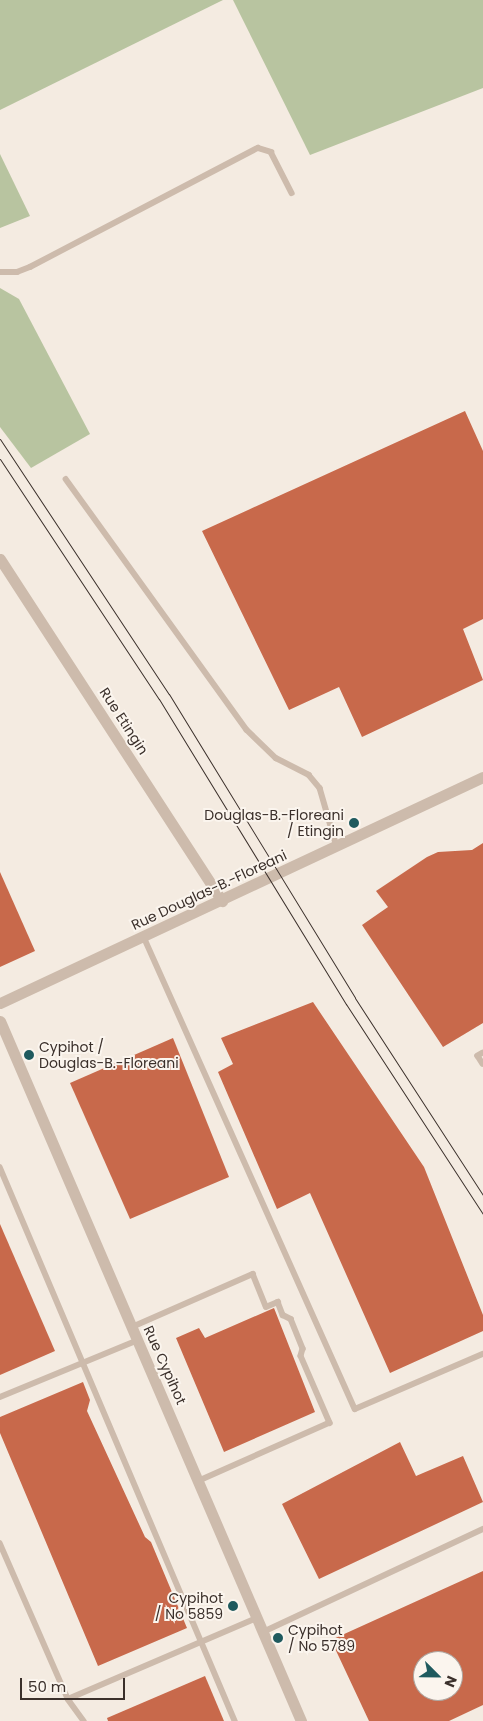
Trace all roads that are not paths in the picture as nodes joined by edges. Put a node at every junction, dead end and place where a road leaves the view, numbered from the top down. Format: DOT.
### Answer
graph roads {
  1 [pos="292,193"];
  2 [pos="0,272"];
  3 [pos="66,479"];
  4 [pos="0,560"];
  5 [pos="483,777"];
  6 [pos="337,848"];
  7 [pos="222,901"];
  8 [pos="144,937"];
  9 [pos="0,1003"];
  10 [pos="0,1022"];
  11 [pos="483,1053"];
  12 [pos="483,1064"];
  13 [pos="0,1168"];
  14 [pos="132,1327"];
  15 [pos="138,1340"];
  16 [pos="483,1354"];
  17 [pos="82,1363"];
  18 [pos="0,1397"];
  19 [pos="199,1481"];
  20 [pos="483,1528"];
  21 [pos="0,1543"];
  22 [pos="257,1618"];
  23 [pos="263,1632"];
  24 [pos="201,1643"];
  25 [pos="68,1699"];
  26 [pos="84,1721"];
  27 [pos="235,1721"];
  28 [pos="302,1721"];
  1 -- 2 [label="lane"];
  3 -- 6 [label="lane"];
  4 -- 7 [label="street, Rue Etingin"];
  5 -- 6 [label="street, Rue Douglas-B.-Floreani"];
  6 -- 7 [label="street, Rue Douglas-B.-Floreani"];
  7 -- 8 [label="street, Rue Douglas-B.-Floreani"];
  8 -- 9 [label="street, Rue Douglas-B.-Floreani"];
  8 -- 16 [label="lane"];
  10 -- 14 [label="street, Rue Cypihot"];
  11 -- 12 [label="lane"];
  13 -- 17 [label="lane"];
  14 -- 15 [label="street, Rue Cypihot"];
  14 -- 19 [label="lane"];
  15 -- 17 [label="lane"];
  15 -- 19 [label="street, Rue Cypihot"];
  17 -- 18 [label="lane"];
  17 -- 24 [label="lane"];
  19 -- 22 [label="street, Rue Cypihot"];
  20 -- 23 [label="lane"];
  21 -- 25 [label="lane"];
  22 -- 23 [label="street, Rue Cypihot"];
  22 -- 24 [label="lane"];
  23 -- 28 [label="street, Rue Cypihot"];
  24 -- 25 [label="lane"];
  24 -- 27 [label="lane"];
  25 -- 26 [label="lane"];
}
